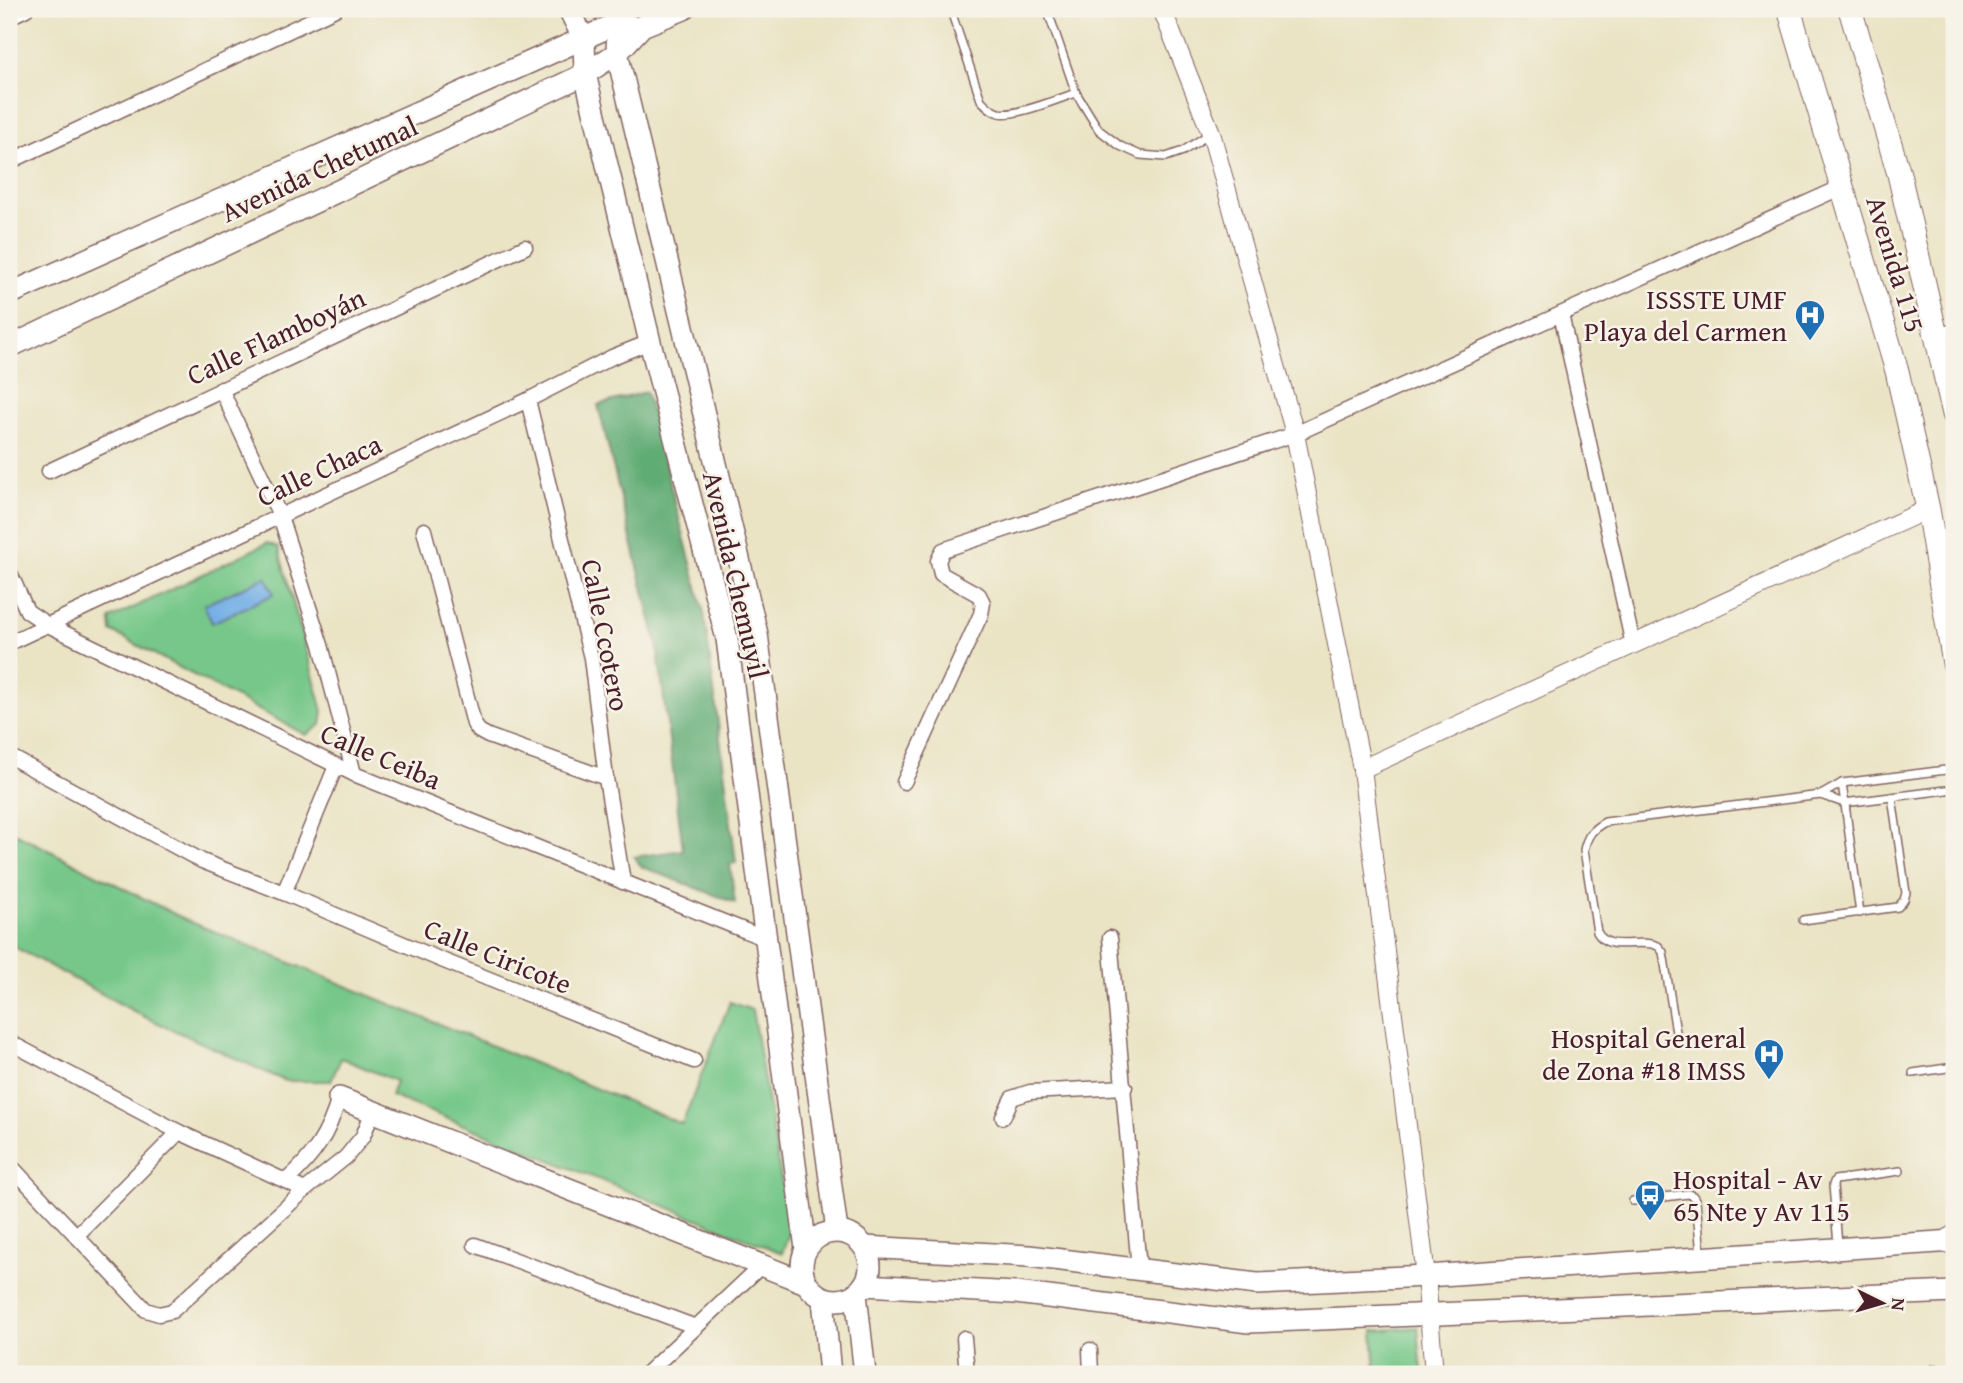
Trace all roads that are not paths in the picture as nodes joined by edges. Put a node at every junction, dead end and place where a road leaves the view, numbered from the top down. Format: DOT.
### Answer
graph roads {
  1 [pos="26,9"];
  2 [pos="335,9"];
  3 [pos="569,9"];
  4 [pos="684,9"];
  5 [pos="952,9"];
  6 [pos="1047,9"];
  7 [pos="1163,9"];
  8 [pos="1789,9"];
  9 [pos="1850,9"];
  10 [pos="615,16"];
  11 [pos="9,17"];
  12 [pos="642,26"];
  13 [pos="584,40"];
  14 [pos="617,52"];
  15 [pos="585,74"];
  16 [pos="1076,93"];
  17 [pos="1211,133"];
  18 [pos="9,162"];
  19 [pos="1842,187"];
  20 [pos="525,247"];
  21 [pos="9,294"];
  22 [pos="1561,314"];
  23 [pos="1945,333"];
  24 [pos="650,342"];
  25 [pos="9,347"];
  26 [pos="221,389"];
  27 [pos="528,400"];
  28 [pos="1953,402"];
  29 [pos="1295,434"];
  30 [pos="49,471"];
  31 [pos="1927,509"];
  32 [pos="280,516"];
  33 [pos="424,530"];
  34 [pos="9,571"];
  35 [pos="48,625"];
  36 [pos="757,634"];
  37 [pos="727,639"];
  38 [pos="9,643"];
  39 [pos="1633,645"];
  40 [pos="1954,663"];
  41 [pos="9,756"];
  42 [pos="336,766"];
  43 [pos="1362,769"];
  44 [pos="1954,769"];
  45 [pos="355,774"];
  46 [pos="606,778"];
  47 [pos="904,782"];
  48 [pos="1842,783"];
  49 [pos="1954,789"];
  50 [pos="1821,795"];
  51 [pos="1892,797"];
  52 [pos="1844,803"];
  53 [pos="623,882"];
  54 [pos="284,893"];
  55 [pos="1860,912"];
  56 [pos="1803,920"];
  57 [pos="1110,938"];
  58 [pos="766,939"];
  59 [pos="1676,1032"];
  60 [pos="9,1042"];
  61 [pos="694,1061"];
  62 [pos="1954,1067"];
  63 [pos="1913,1073"];
  64 [pos="1125,1087"];
  65 [pos="339,1098"];
  66 [pos="373,1111"];
  67 [pos="1003,1117"];
  68 [pos="179,1132"];
  69 [pos="9,1164"];
  70 [pos="1900,1171"];
  71 [pos="286,1181"];
  72 [pos="305,1190"];
  73 [pos="1633,1201"];
  74 [pos="837,1231"];
  75 [pos="76,1236"];
  76 [pos="1952,1240"];
  77 [pos="475,1245"];
  78 [pos="864,1247"];
  79 [pos="806,1249"];
  80 [pos="1838,1249"];
  81 [pos="1702,1258"];
  82 [pos="761,1266"];
  83 [pos="1139,1269"];
  84 [pos="1426,1276"];
  85 [pos="806,1283"];
  86 [pos="860,1290"];
  87 [pos="1954,1292"];
  88 [pos="823,1298"];
  89 [pos="1430,1315"];
  90 [pos="696,1327"];
  91 [pos="964,1338"];
  92 [pos="1090,1350"];
  93 [pos="646,1374"];
  94 [pos="830,1374"];
  95 [pos="865,1374"];
  96 [pos="967,1374"];
  97 [pos="1091,1374"];
  98 [pos="1434,1374"];
  1 -- 11 [label="street"];
  2 -- 18 [label="street"];
  3 -- 13 [label="main road, Avenida Chemuyil"];
  4 -- 12 [label="main road, Avenida Chetumal"];
  5 -- 16 [label="lane"];
  6 -- 16 [label="lane"];
  7 -- 17 [label="street"];
  8 -- 19 [label="main road, Avenida 115"];
  9 -- 23 [label="main road, Avenida 115"];
  10 -- 12 [label="main road, Avenida Chetumal"];
  10 -- 13 [label="main road, Avenida Chetumal"];
  10 -- 14 [label="main road, Avenida Chemuyil"];
  12 -- 14 [label="main road, Avenida Chetumal"];
  13 -- 15 [label="main road, Avenida Chemuyil"];
  13 -- 21 [label="main road, Avenida Chetumal"];
  14 -- 15 [label="main road, Avenida Chetumal"];
  14 -- 36 [label="main road, Avenida Chemuyil"];
  15 -- 24 [label="main road, Avenida Chemuyil"];
  15 -- 25 [label="main road, Avenida Chetumal"];
  16 -- 17 [label="lane"];
  17 -- 29 [label="street"];
  19 -- 22 [label="street"];
  19 -- 31 [label="main road, Avenida 115"];
  20 -- 26 [label="street, Calle Flamboyán"];
  22 -- 29 [label="street"];
  22 -- 39 [label="street"];
  23 -- 28 [label="main road, Avenida 115"];
  24 -- 27 [label="street, Calle Chaca"];
  24 -- 37 [label="main road, Avenida Chemuyil"];
  26 -- 30 [label="street, Calle Flamboyán"];
  26 -- 32 [label="street"];
  27 -- 32 [label="street, Calle Chaca"];
  27 -- 46 [label="street, Calle Ccotero"];
  29 -- 43 [label="street"];
  29 -- 47 [label="street"];
  31 -- 39 [label="street"];
  31 -- 40 [label="main road, Avenida 115"];
  32 -- 35 [label="street, Calle Chaca"];
  32 -- 45 [label="street"];
  33 -- 46 [label="street"];
  34 -- 35 [label="street, Calle Ceiba"];
  35 -- 38 [label="street, Calle Chaca"];
  35 -- 42 [label="street, Calle Ceiba"];
  36 -- 37 [label="street"];
  36 -- 74 [label="main road, Avenida Chemuyil"];
  37 -- 58 [label="main road, Avenida Chemuyil"];
  39 -- 43 [label="street"];
  41 -- 54 [label="street, Calle Ciricote"];
  42 -- 45 [label="street, Calle Ceiba"];
  42 -- 54 [label="street"];
  43 -- 84 [label="street"];
  44 -- 48 [label="lane"];
  45 -- 53 [label="street, Calle Ceiba"];
  46 -- 53 [label="street, Calle Ccotero"];
  48 -- 50 [label="lane"];
  48 -- 52 [label="lane"];
  49 -- 51 [label="lane"];
  50 -- 52 [label="lane"];
  50 -- 59 [label="lane"];
  51 -- 52 [label="lane"];
  51 -- 55 [label="lane"];
  52 -- 55 [label="lane"];
  53 -- 58 [label="street, Calle Ceiba"];
  54 -- 61 [label="street, Calle Ciricote"];
  55 -- 56 [label="lane"];
  57 -- 64 [label="street"];
  58 -- 79 [label="main road, Avenida Chemuyil"];
  60 -- 68 [label="street"];
  62 -- 63 [label="lane"];
  64 -- 67 [label="street"];
  64 -- 83 [label="street"];
  65 -- 66 [label="main road"];
  65 -- 71 [label="street"];
  66 -- 72 [label="street"];
  66 -- 82 [label="main road"];
  68 -- 71 [label="street"];
  68 -- 75 [label="street"];
  69 -- 75 [label="street"];
  70 -- 80 [label="lane"];
  71 -- 72 [label="street"];
  72 -- 75 [label="street"];
  73 -- 81 [label="lane"];
  74 -- 78 [label="main road"];
  74 -- 79 [label="main road"];
  76 -- 80 [label="main road"];
  77 -- 90 [label="street"];
  78 -- 83 [label="main road"];
  78 -- 86 [label="main road"];
  79 -- 85 [label="main road"];
  80 -- 81 [label="main road"];
  81 -- 84 [label="main road"];
  82 -- 85 [label="main road"];
  82 -- 90 [label="street"];
  83 -- 84 [label="main road"];
  84 -- 89 [label="street"];
  85 -- 88 [label="main road"];
  86 -- 88 [label="main road"];
  86 -- 89 [label="main road"];
  86 -- 95 [label="main road"];
  87 -- 89 [label="main road"];
  88 -- 94 [label="main road"];
  89 -- 98 [label="street"];
  90 -- 93 [label="street"];
  91 -- 96 [label="street"];
  92 -- 97 [label="street"];
}
